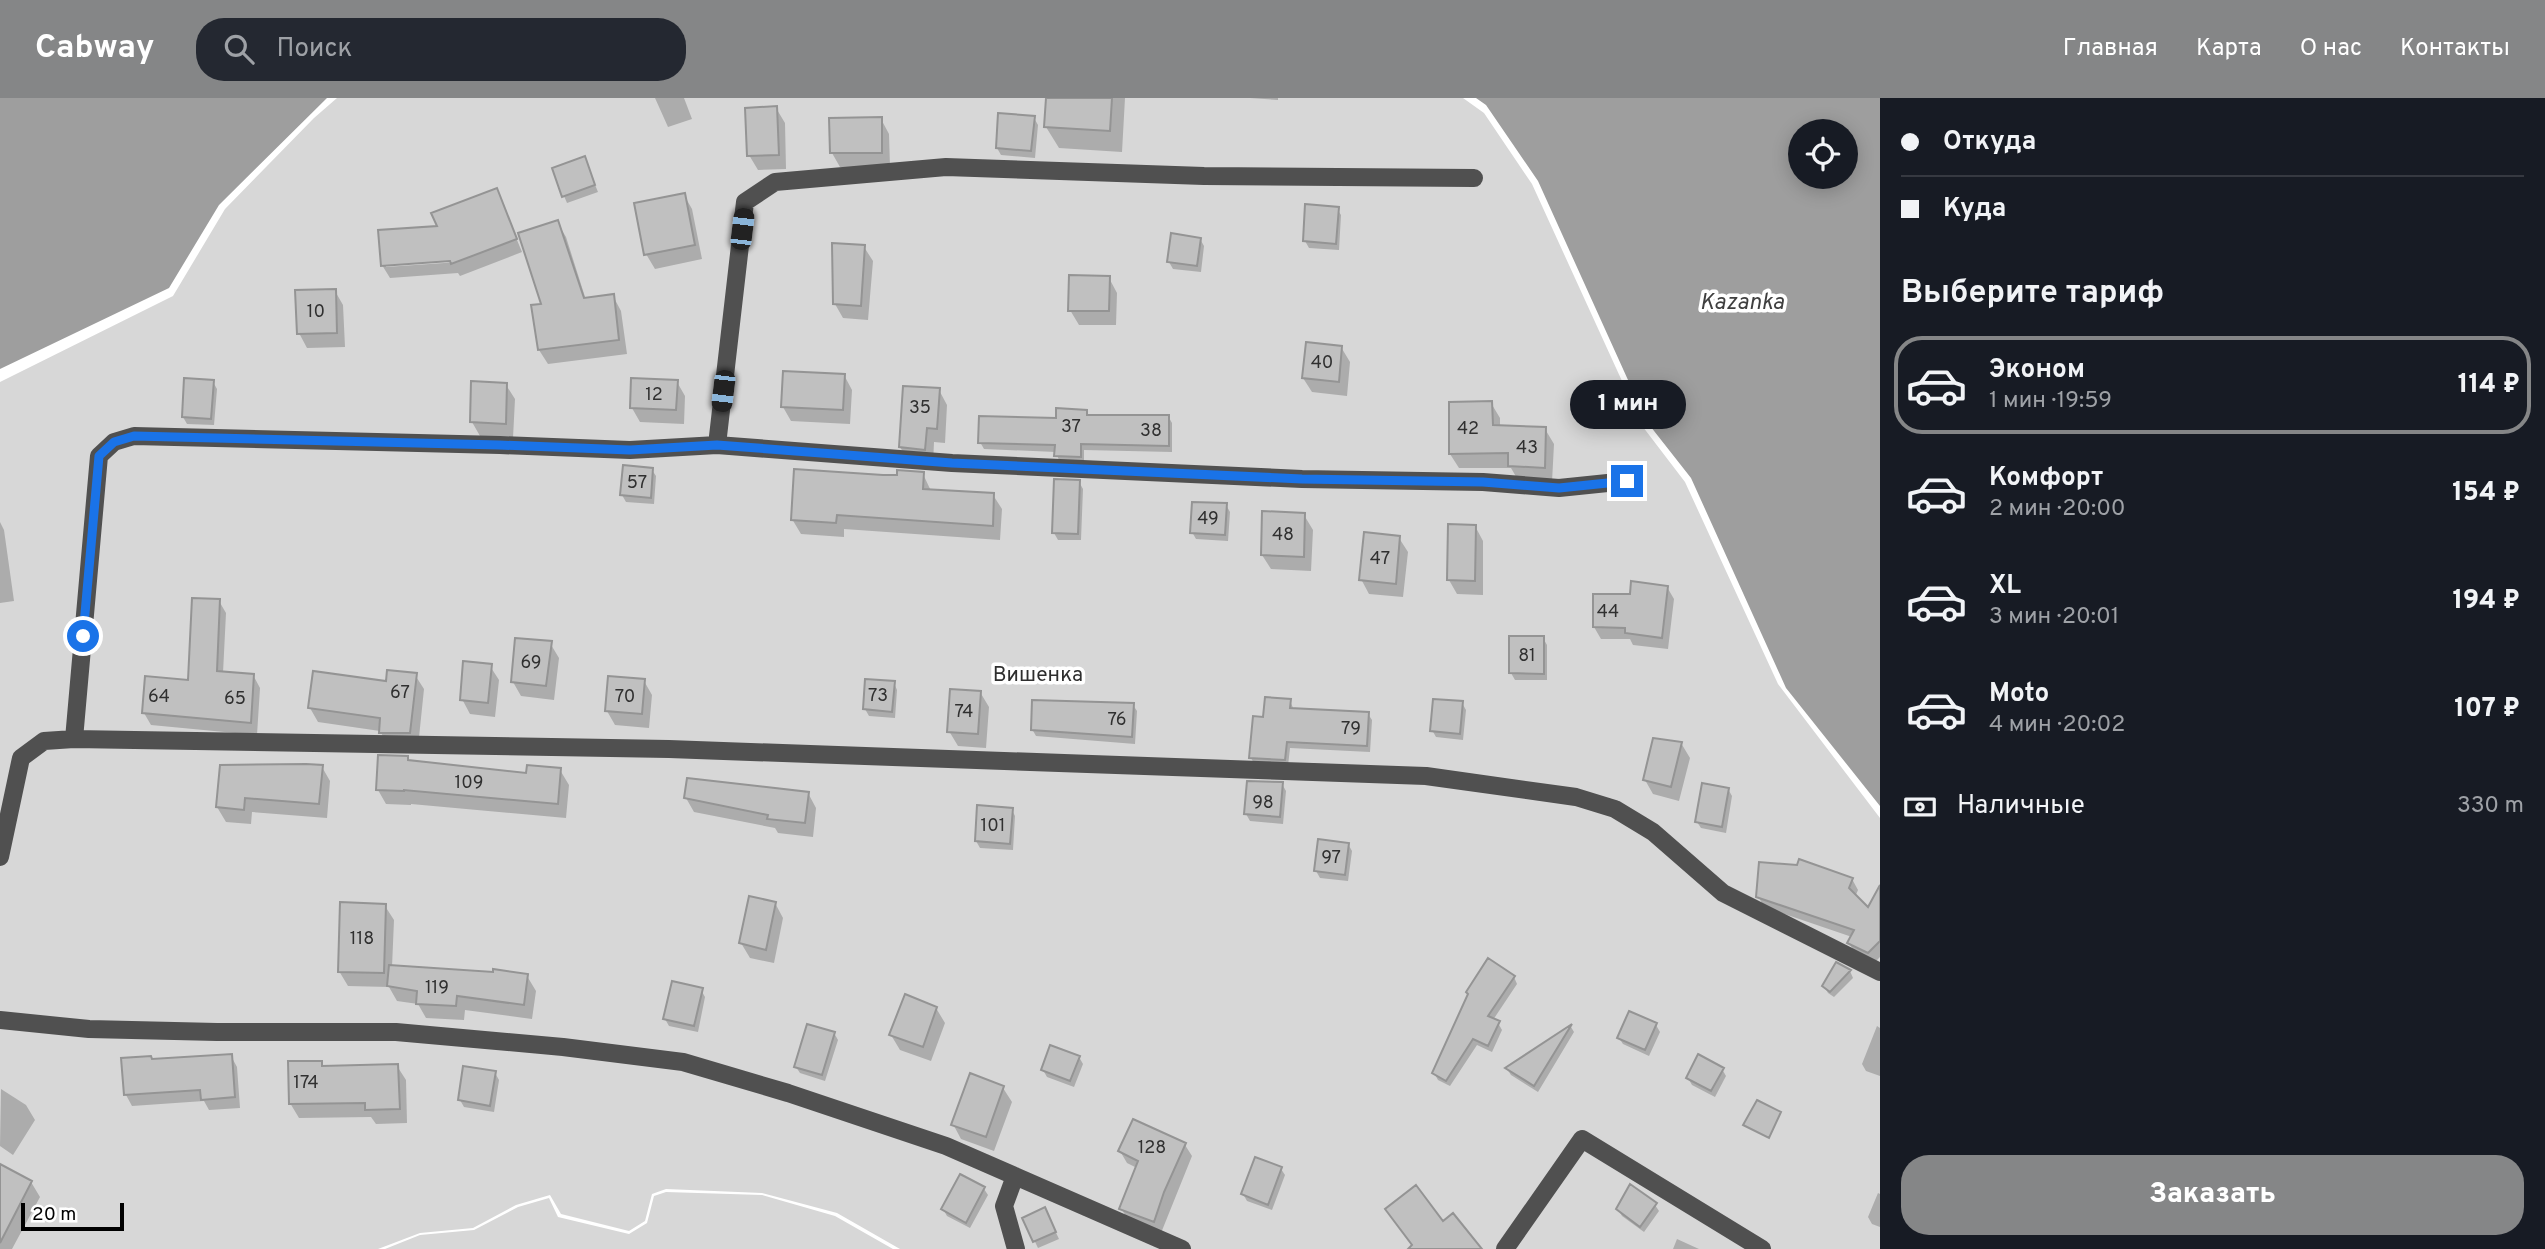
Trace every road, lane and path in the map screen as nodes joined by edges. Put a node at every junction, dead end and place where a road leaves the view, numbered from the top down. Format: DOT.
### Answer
graph roads {
  1 [pos="1474,178"];
  2 [pos="717,445"];
  3 [pos="1627,481"];
  4 [pos="74,739"];
  5 [pos="0,857"];
  6 [pos="1880,972"];
  7 [pos="0,1020"];
  8 [pos="1015,1176"];
  9 [pos="1016,1249"];
  10 [pos="1182,1249"];
  11 [pos="1505,1249"];
  12 [pos="1762,1249"];
  1 -- 2 [label="lane"];
  2 -- 3 [label="lane"];
  2 -- 4 [label="lane"];
  4 -- 5 [label="lane"];
  4 -- 6 [label="lane"];
  7 -- 8 [label="lane"];
  8 -- 9 [label="lane"];
  8 -- 10 [label="lane"];
  11 -- 12 [label="lane"];
}
